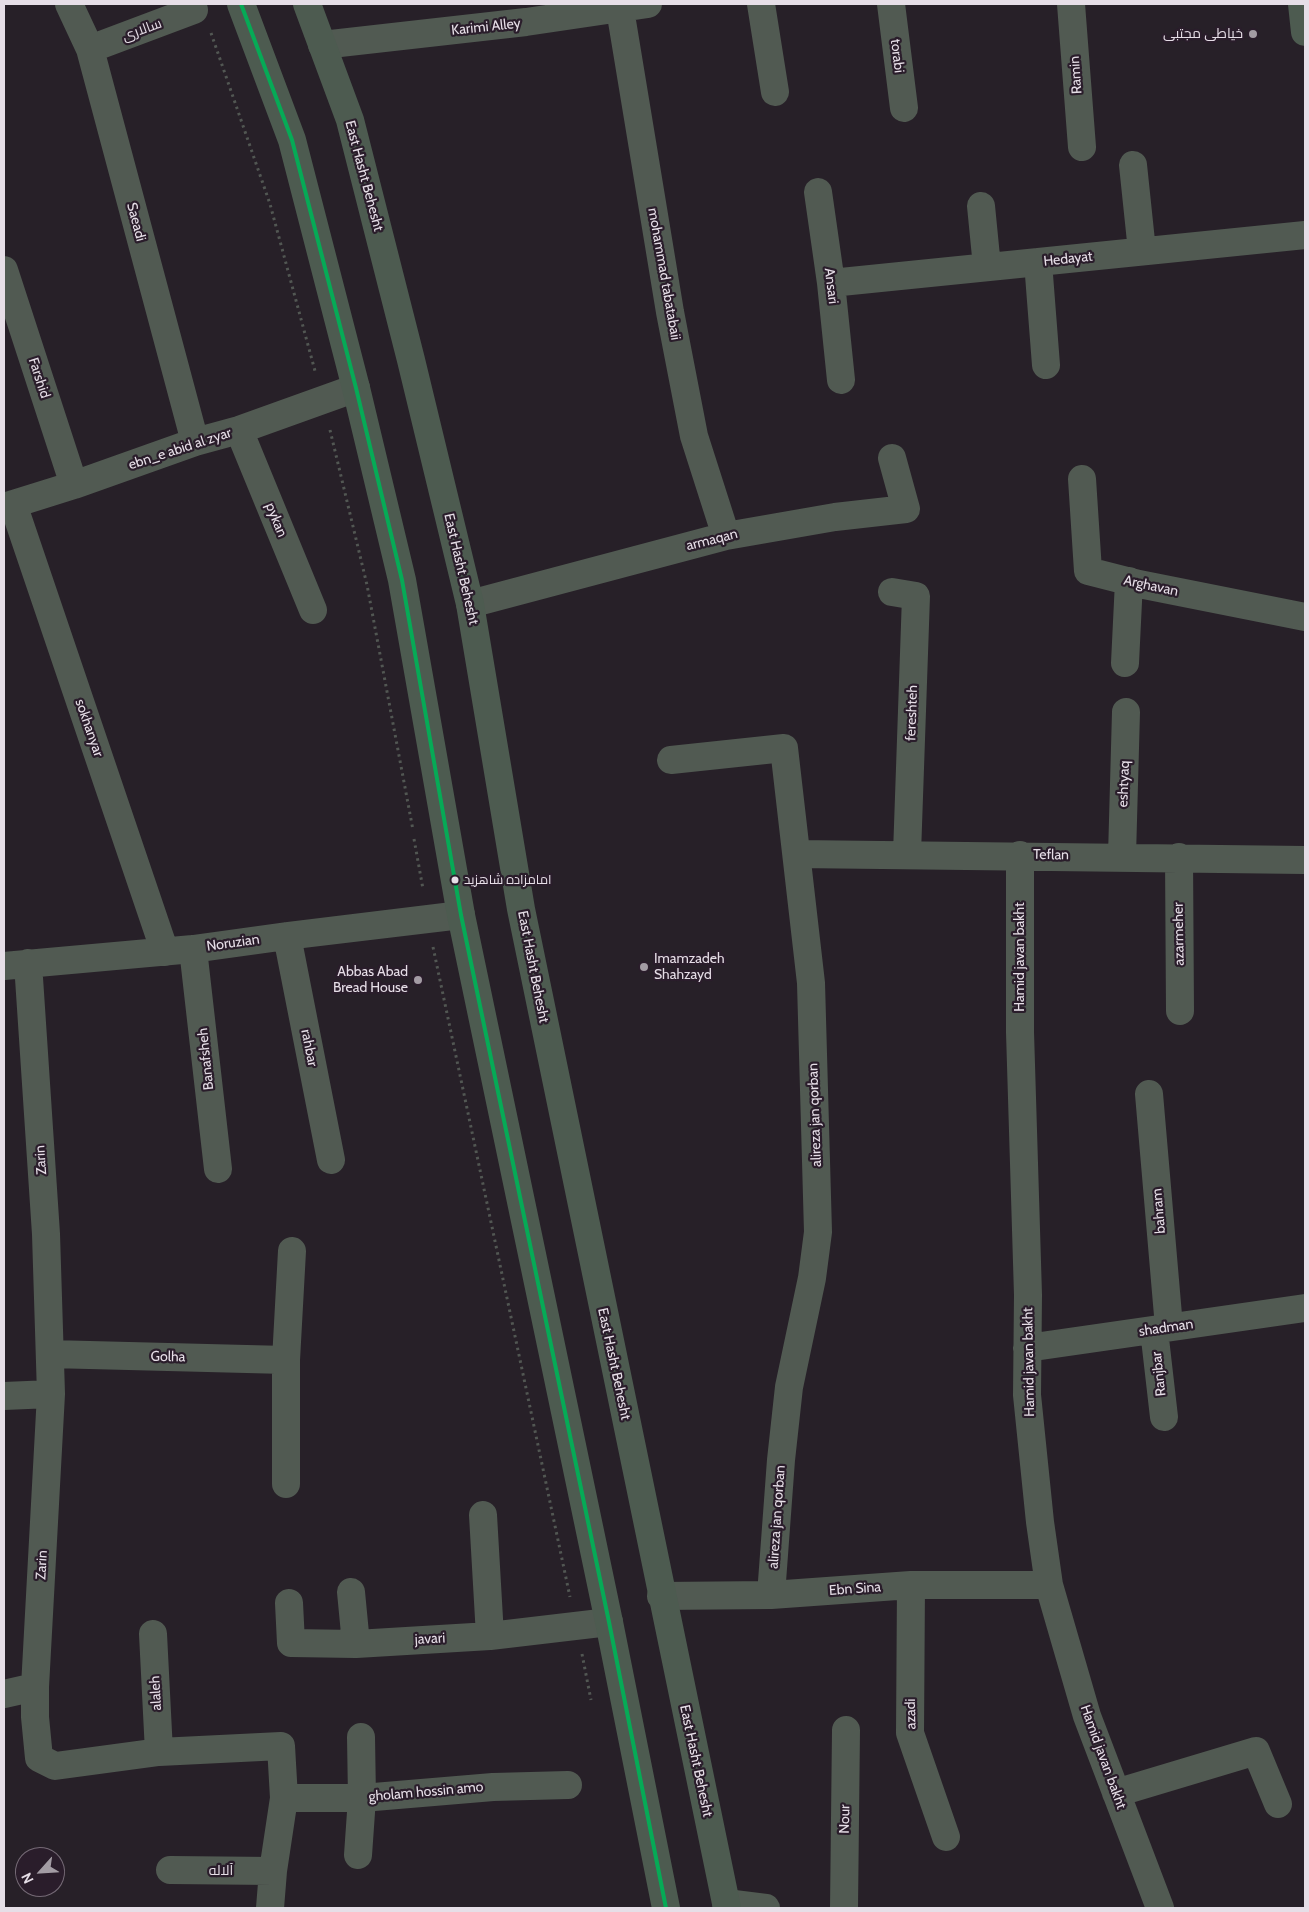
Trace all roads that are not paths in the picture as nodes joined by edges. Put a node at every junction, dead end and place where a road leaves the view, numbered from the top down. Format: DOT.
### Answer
graph roads {
  1 [pos="69,4"];
  2 [pos="241,4"];
  3 [pos="307,4"];
  4 [pos="761,4"];
  5 [pos="891,4"];
  6 [pos="1071,4"];
  7 [pos="1302,4"];
  8 [pos="632,6"];
  9 [pos="523,13"];
  10 [pos="201,17"];
  11 [pos="1305,32"];
  12 [pos="322,45"];
  13 [pos="90,49"];
  14 [pos="775,92"];
  15 [pos="904,108"];
  16 [pos="1082,147"];
  17 [pos="1133,165"];
  18 [pos="818,192"];
  19 [pos="981,206"];
  20 [pos="1305,234"];
  21 [pos="1142,251"];
  22 [pos="1038,262"];
  23 [pos="987,267"];
  24 [pos="4,270"];
  25 [pos="832,283"];
  26 [pos="1046,365"];
  27 [pos="841,380"];
  28 [pos="356,388"];
  29 [pos="239,430"];
  30 [pos="195,442"];
  31 [pos="892,458"];
  32 [pos="1082,479"];
  33 [pos="74,485"];
  34 [pos="8,505"];
  35 [pos="726,536"];
  36 [pos="1130,581"];
  37 [pos="892,592"];
  38 [pos="470,604"];
  39 [pos="313,610"];
  40 [pos="1305,616"];
  41 [pos="1125,663"];
  42 [pos="1126,712"];
  43 [pos="671,760"];
  44 [pos="796,854"];
  45 [pos="907,854"];
  46 [pos="1020,855"];
  47 [pos="1122,856"];
  48 [pos="1179,857"];
  49 [pos="1305,860"];
  50 [pos="461,915"];
  51 [pos="286,936"];
  52 [pos="193,949"];
  53 [pos="165,952"];
  54 [pos="16,965"];
  55 [pos="1180,1011"];
  56 [pos="1149,1094"];
  57 [pos="331,1160"];
  58 [pos="218,1169"];
  59 [pos="292,1251"];
  60 [pos="1305,1308"];
  61 [pos="1162,1328"];
  62 [pos="1027,1348"];
  63 [pos="50,1354"];
  64 [pos="286,1360"];
  65 [pos="51,1394"];
  66 [pos="4,1396"];
  67 [pos="1164,1418"];
  68 [pos="286,1484"];
  69 [pos="483,1515"];
  70 [pos="911,1585"];
  71 [pos="1049,1585"];
  72 [pos="351,1592"];
  73 [pos="771,1595"];
  74 [pos="661,1596"];
  75 [pos="289,1602"];
  76 [pos="609,1622"];
  77 [pos="153,1634"];
  78 [pos="490,1636"];
  79 [pos="356,1644"];
  80 [pos="35,1687"];
  81 [pos="4,1694"];
  82 [pos="846,1730"];
  83 [pos="361,1737"];
  84 [pos="159,1752"];
  85 [pos="568,1785"];
  86 [pos="1116,1793"];
  87 [pos="284,1798"];
  88 [pos="362,1798"];
  89 [pos="1278,1804"];
  90 [pos="946,1837"];
  91 [pos="358,1854"];
  92 [pos="170,1870"];
  93 [pos="273,1870"];
  94 [pos="726,1906"];
  95 [pos="270,1908"];
  96 [pos="666,1908"];
  97 [pos="766,1908"];
  98 [pos="844,1908"];
  99 [pos="1160,1908"];
  1 -- 13 [label="street, Saeadi"];
  2 -- 28 [label="main road"];
  3 -- 12 [label="main road, East Hasht Behesht"];
  4 -- 14 [label="street"];
  5 -- 15 [label="street, torabi"];
  6 -- 16 [label="street, Ramin"];
  7 -- 11 [label="main road"];
  8 -- 9 [label="street, Karimi Alley"];
  8 -- 35 [label="street, mohammad tabatabaii"];
  9 -- 12 [label="street, Karimi Alley"];
  10 -- 13 [label="street, سالاری"];
  12 -- 38 [label="main road, East Hasht Behesht"];
  13 -- 30 [label="street, Saeadi"];
  17 -- 21 [label="street"];
  18 -- 25 [label="street, Ansari"];
  19 -- 23 [label="street"];
  20 -- 21 [label="street, Hedayat"];
  21 -- 22 [label="street, Hedayat"];
  22 -- 23 [label="street, Hedayat"];
  22 -- 26 [label="street"];
  23 -- 25 [label="street, Hedayat"];
  24 -- 33 [label="street, Farshid"];
  25 -- 27 [label="street, Ansari"];
  28 -- 29 [label="street, ebn_e abid al zyar"];
  28 -- 50 [label="main road"];
  29 -- 30 [label="street, ebn_e abid al zyar"];
  29 -- 39 [label="street, pykan"];
  30 -- 33 [label="street, ebn_e abid al zyar"];
  31 -- 35 [label="street, armaqan"];
  32 -- 36 [label="street, Arghavan"];
  33 -- 34 [label="street, ebn_e abid al zyar"];
  34 -- 53 [label="street, sokhanyar"];
  35 -- 38 [label="street, armaqan"];
  36 -- 40 [label="street, Arghavan"];
  36 -- 41 [label="street"];
  37 -- 45 [label="street, fereshteh"];
  38 -- 74 [label="main road, East Hasht Behesht"];
  42 -- 47 [label="street, eshtyaq"];
  43 -- 44 [label="street, alireza jan qorban"];
  44 -- 45 [label="street, Teflan"];
  44 -- 73 [label="street, alireza jan qorban"];
  45 -- 46 [label="street, Teflan"];
  46 -- 47 [label="street, Teflan"];
  46 -- 62 [label="street, Hamid javan bakht"];
  47 -- 48 [label="street, Teflan"];
  48 -- 49 [label="street, Teflan"];
  48 -- 55 [label="street, azarmeher"];
  50 -- 51 [label="street, Noruzian"];
  50 -- 76 [label="main road"];
  51 -- 52 [label="street, Noruzian"];
  51 -- 57 [label="street, rahbar"];
  52 -- 53 [label="street, Noruzian"];
  52 -- 58 [label="street, Banafsheh"];
  53 -- 54 [label="street, Noruzian"];
  54 -- 63 [label="street, Zarin"];
  56 -- 61 [label="street, bahram"];
  59 -- 64 [label="street"];
  60 -- 61 [label="street, shadman"];
  61 -- 62 [label="street, shadman"];
  61 -- 67 [label="street, Ranjbar"];
  62 -- 71 [label="street, Hamid javan bakht"];
  63 -- 64 [label="street, Golha"];
  63 -- 65 [label="street, Zarin"];
  64 -- 68 [label="street"];
  65 -- 66 [label="street"];
  65 -- 80 [label="street, Zarin"];
  69 -- 78 [label="street"];
  70 -- 71 [label="street, Ebn Sina"];
  70 -- 73 [label="street, Ebn Sina"];
  70 -- 90 [label="street, azadi"];
  71 -- 86 [label="street, Hamid javan bakht"];
  72 -- 79 [label="street"];
  73 -- 74 [label="street, Ebn Sina"];
  74 -- 94 [label="main road, East Hasht Behesht"];
  75 -- 79 [label="street, javari"];
  76 -- 78 [label="street, javari"];
  76 -- 96 [label="main road"];
  77 -- 84 [label="street, alaleh"];
  78 -- 79 [label="street, javari"];
  80 -- 81 [label="street"];
  80 -- 84 [label="street, Zarin"];
  82 -- 98 [label="street, Nour"];
  83 -- 88 [label="street"];
  84 -- 87 [label="street, Zarin"];
  85 -- 88 [label="street, gholam hossin amo"];
  86 -- 89 [label="street"];
  86 -- 99 [label="street, Hamid javan bakht"];
  87 -- 88 [label="street, gholam hossin amo"];
  87 -- 93 [label="street, Zarin"];
  88 -- 91 [label="street"];
  92 -- 93 [label="street, آلاله"];
  93 -- 95 [label="street, Zarin"];
  94 -- 97 [label="street"];
}
